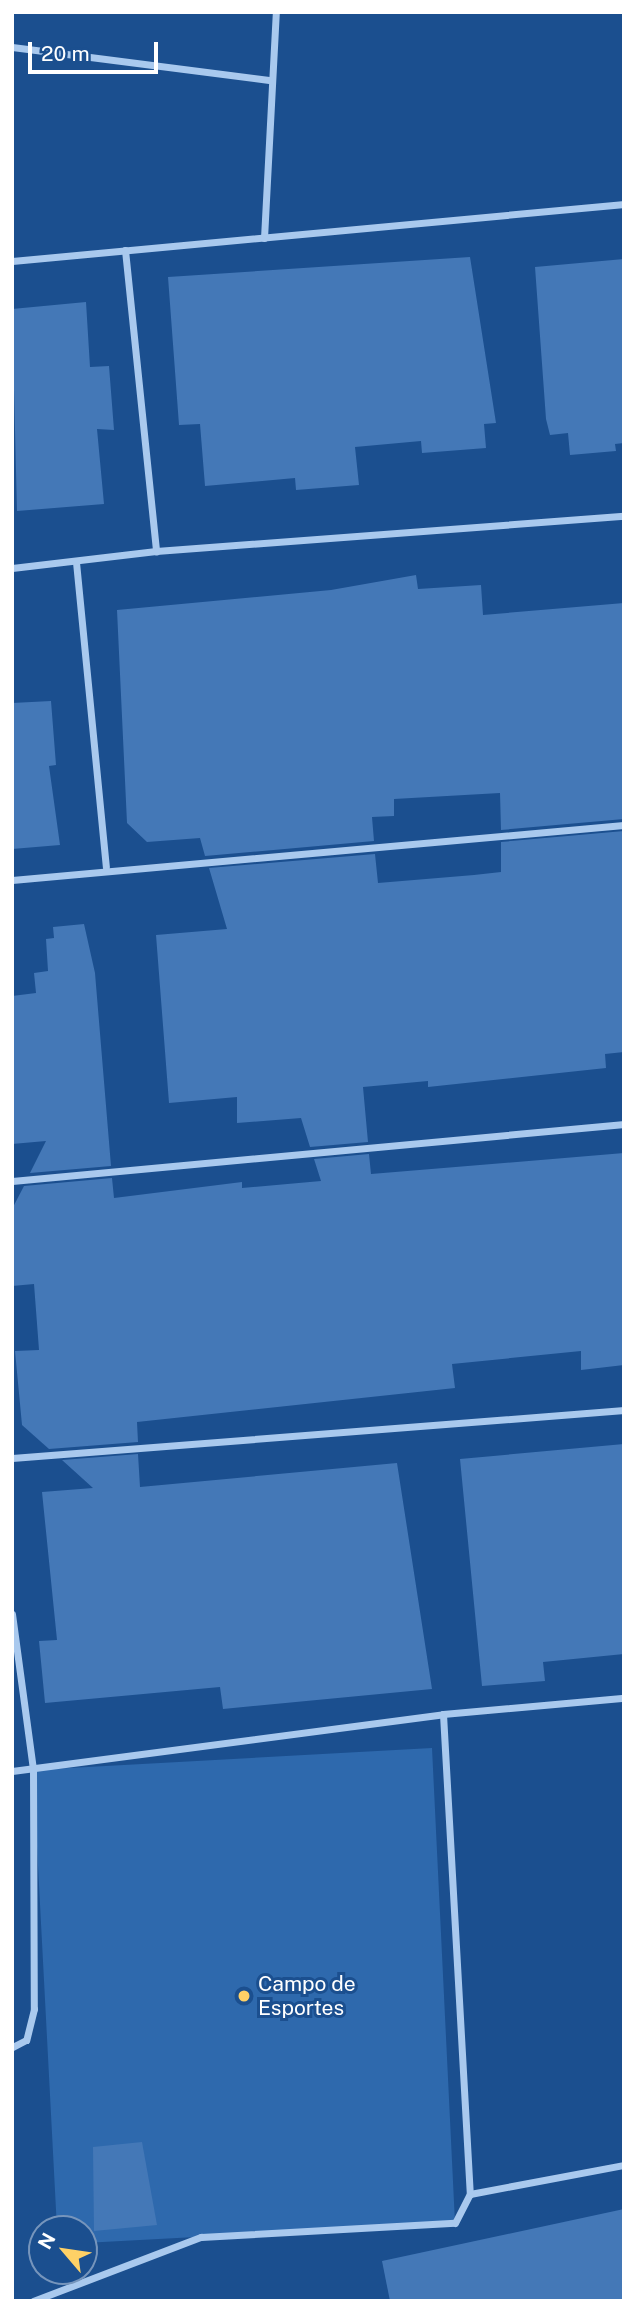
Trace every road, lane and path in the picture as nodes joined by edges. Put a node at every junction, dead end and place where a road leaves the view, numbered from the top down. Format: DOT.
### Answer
graph roads {
  1 [pos="276,12"];
  2 [pos="12,47"];
  3 [pos="269,80"];
  4 [pos="624,205"];
  5 [pos="264,238"];
  6 [pos="125,250"];
  7 [pos="12,261"];
  8 [pos="624,516"];
  9 [pos="156,551"];
  10 [pos="76,562"];
  11 [pos="12,568"];
  12 [pos="624,825"];
  13 [pos="106,867"];
  14 [pos="12,880"];
  15 [pos="624,1124"];
  16 [pos="12,1181"];
  17 [pos="624,1410"];
  18 [pos="12,1458"];
  19 [pos="12,1614"];
  20 [pos="624,1698"];
  21 [pos="443,1714"];
  22 [pos="12,1770"];
  23 [pos="33,1770"];
  24 [pos="12,2047"];
  25 [pos="624,2165"];
  26 [pos="470,2194"];
  27 [pos="71,2292"];
  28 [pos="33,2301"];
  29 [pos="73,2301"];
  1 -- 3 [label="street"];
  2 -- 3 [label="street"];
  3 -- 5 [label="street"];
  4 -- 5 [label="street"];
  5 -- 6 [label="street"];
  6 -- 7 [label="street"];
  6 -- 9 [label="street"];
  8 -- 9 [label="street"];
  9 -- 10 [label="street"];
  10 -- 11 [label="street"];
  10 -- 13 [label="street"];
  12 -- 13 [label="street"];
  13 -- 14 [label="street"];
  15 -- 16 [label="street"];
  17 -- 18 [label="street"];
  19 -- 23 [label="street"];
  20 -- 21 [label="street"];
  21 -- 23 [label="street"];
  21 -- 26 [label="street"];
  22 -- 23 [label="street"];
  23 -- 24 [label="street"];
  25 -- 26 [label="street"];
  26 -- 27 [label="street"];
  27 -- 28 [label="street"];
  27 -- 29 [label="street"];
}
